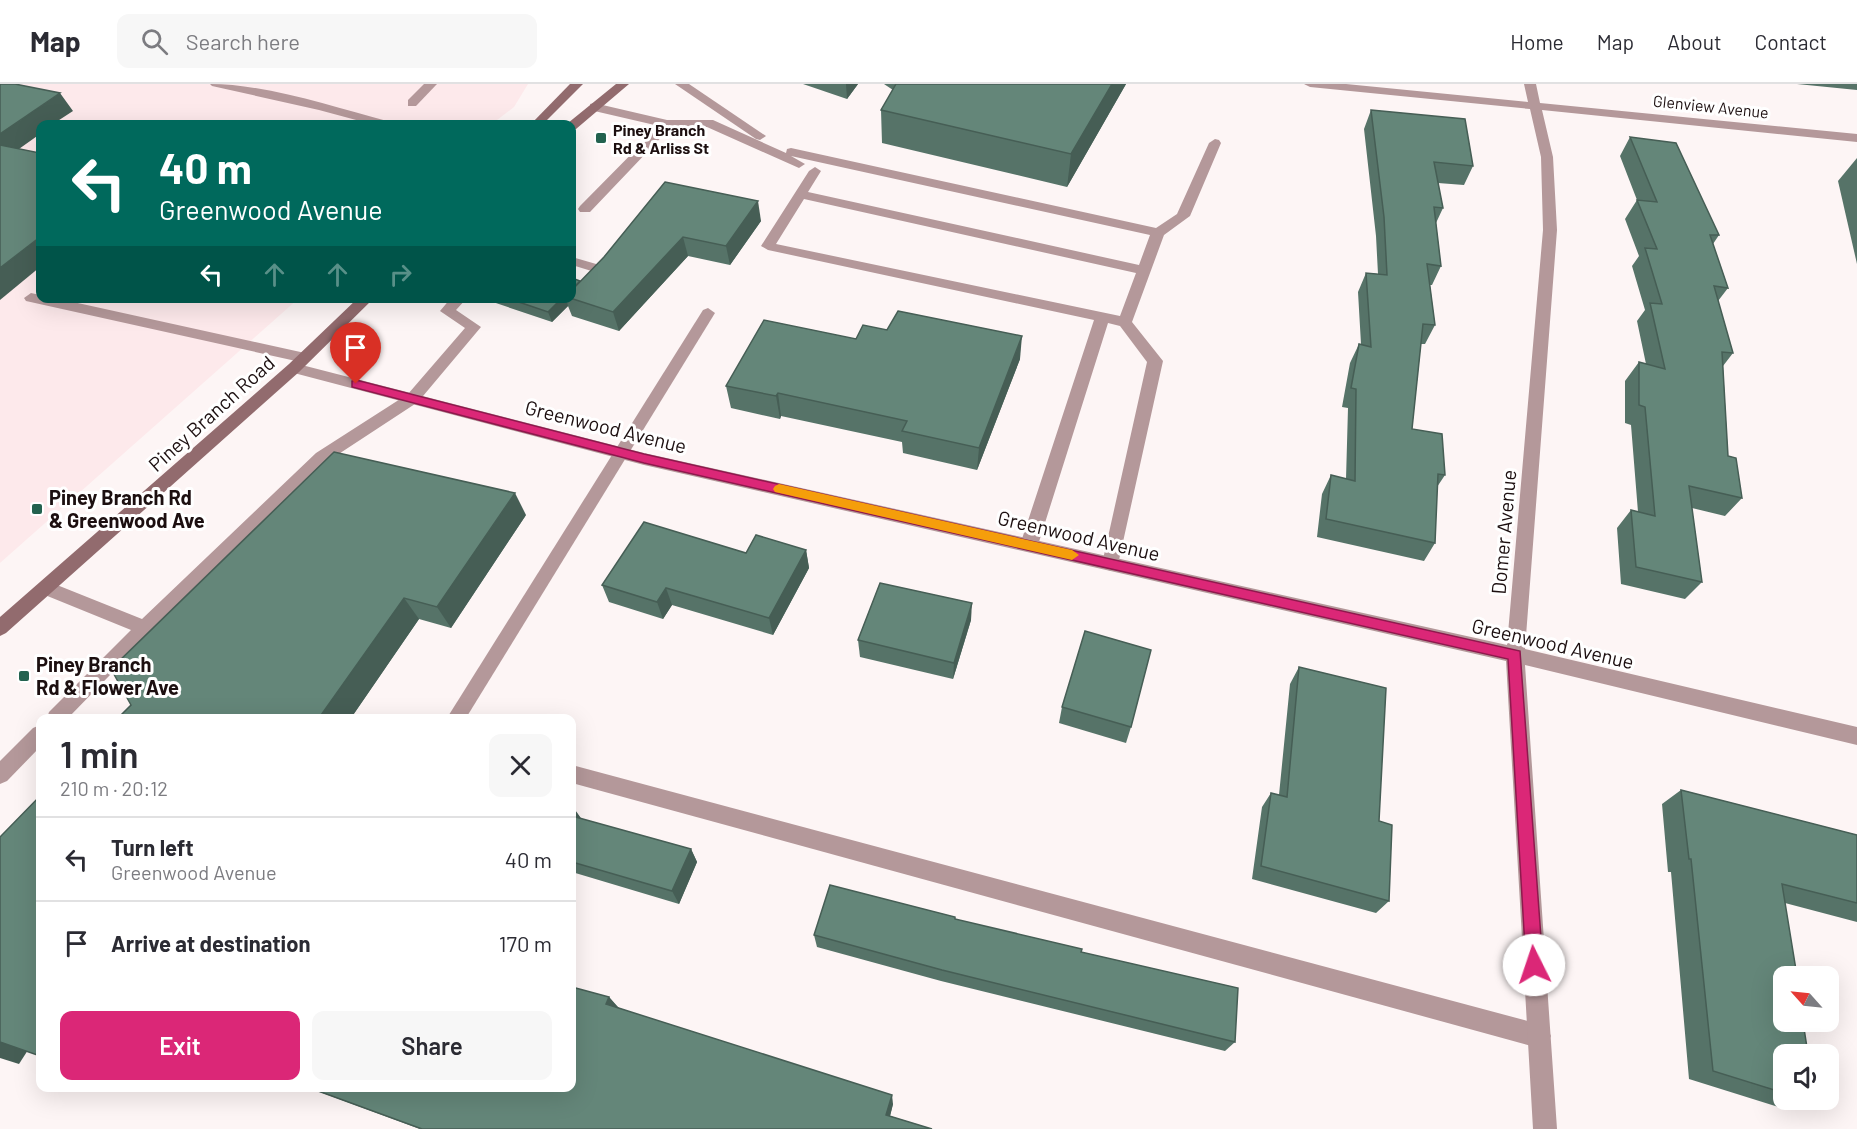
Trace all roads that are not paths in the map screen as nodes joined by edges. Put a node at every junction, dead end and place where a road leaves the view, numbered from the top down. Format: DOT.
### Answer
graph roads {
  1 [pos="216,84"];
  2 [pos="431,84"];
  3 [pos="577,84"];
  4 [pos="623,84"];
  5 [pos="681,84"];
  6 [pos="1310,84"];
  7 [pos="1530,84"];
  8 [pos="412,103"];
  9 [pos="1533,104"];
  10 [pos="594,107"];
  11 [pos="368,120"];
  12 [pos="541,120"];
  13 [pos="576,123"];
  14 [pos="667,124"];
  15 [pos="1857,138"];
  16 [pos="1215,143"];
  17 [pos="791,152"];
  18 [pos="815,171"];
  19 [pos="800,194"];
  20 [pos="585,209"];
  21 [pos="1158,233"];
  22 [pos="576,262"];
  23 [pos="598,269"];
  24 [pos="1144,271"];
  25 [pos="31,298"];
  26 [pos="36,299"];
  27 [pos="52,303"];
  28 [pos="362,303"];
  29 [pos="455,303"];
  30 [pos="708,312"];
  31 [pos="1102,318"];
  32 [pos="1125,322"];
  33 [pos="299,363"];
  34 [pos="413,399"];
  35 [pos="623,453"];
  36 [pos="1029,545"];
  37 [pos="1111,564"];
  38 [pos="46,588"];
  39 [pos="0,628"];
  40 [pos="145,628"];
  41 [pos="1515,655"];
  42 [pos="60,714"];
  43 [pos="459,714"];
  44 [pos="1857,736"];
  45 [pos="36,738"];
  46 [pos="0,775"];
  47 [pos="576,775"];
  48 [pos="1539,1036"];
  49 [pos="1545,1129"];
  1 -- 11 [label="street"];
  2 -- 8 [label="street"];
  3 -- 12 [label="main road"];
  4 -- 10 [label="main road"];
  5 -- 17 [label="street"];
  6 -- 9 [label="street, Glenview Avenue"];
  7 -- 9 [label="street, Domer Avenue"];
  9 -- 15 [label="street, Glenview Avenue"];
  9 -- 41 [label="street, Domer Avenue"];
  10 -- 13 [label="main road"];
  10 -- 14 [label="street"];
  14 -- 18 [label="street"];
  14 -- 20 [label="street"];
  16 -- 21 [label="street"];
  17 -- 18 [label="street"];
  17 -- 21 [label="street"];
  18 -- 19 [label="street"];
  19 -- 24 [label="street"];
  19 -- 31 [label="street"];
  21 -- 24 [label="street"];
  22 -- 23 [label="street"];
  24 -- 32 [label="street"];
  25 -- 26 [label="street, Greenwood Avenue"];
  27 -- 33 [label="street, Greenwood Avenue"];
  28 -- 33 [label="main road, Piney Branch Road"];
  29 -- 34 [label="street"];
  30 -- 35 [label="street"];
  31 -- 32 [label="street"];
  31 -- 36 [label="street"];
  32 -- 37 [label="street"];
  33 -- 34 [label="street, Greenwood Avenue"];
  33 -- 38 [label="main road, Piney Branch Road"];
  34 -- 35 [label="street, Greenwood Avenue"];
  34 -- 40 [label="street"];
  35 -- 36 [label="street, Greenwood Avenue"];
  35 -- 43 [label="street"];
  36 -- 37 [label="street, Greenwood Avenue"];
  37 -- 41 [label="street, Greenwood Avenue"];
  38 -- 39 [label="main road, Piney Branch Road"];
  38 -- 40 [label="street"];
  40 -- 42 [label="street"];
  41 -- 44 [label="street, Greenwood Avenue"];
  41 -- 48 [label="street, Domer Avenue"];
  45 -- 46 [label="street"];
  47 -- 48 [label="street"];
  48 -- 49 [label="street, Domer Avenue"];
}
